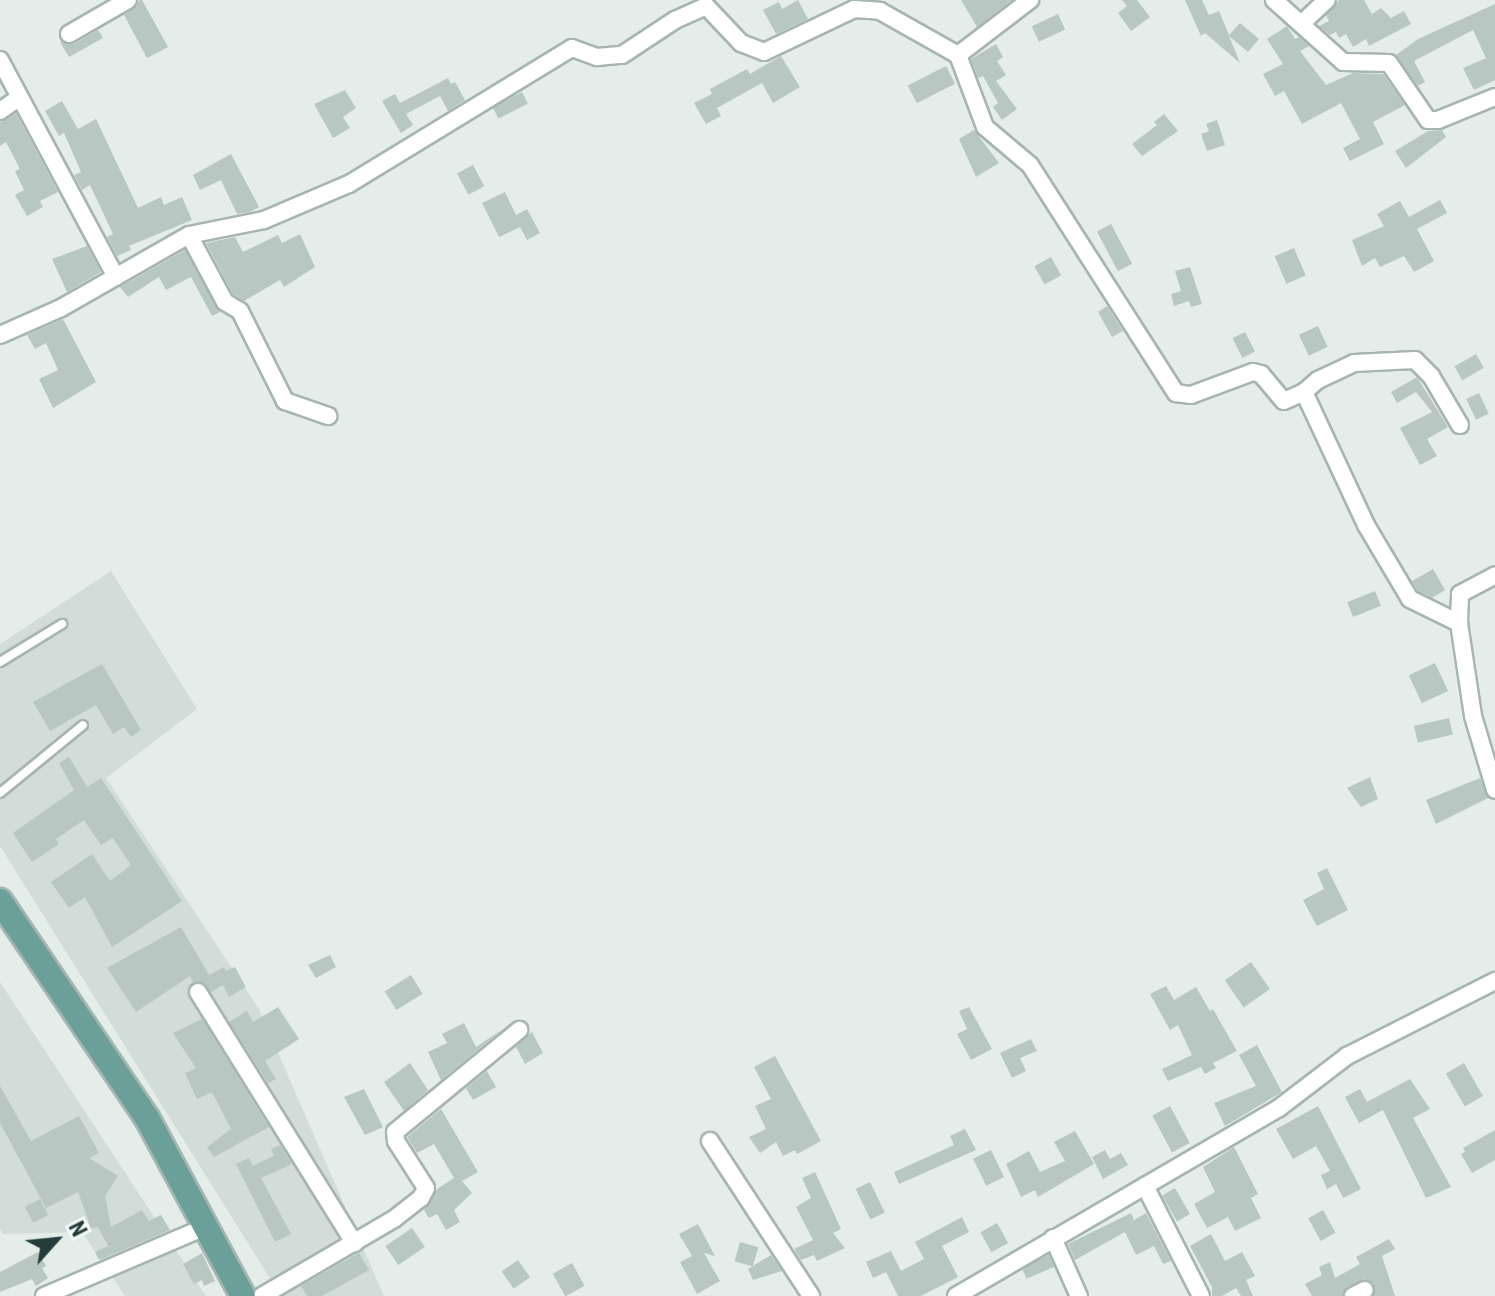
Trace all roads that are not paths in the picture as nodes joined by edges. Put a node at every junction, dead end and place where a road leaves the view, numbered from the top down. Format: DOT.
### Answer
graph roads {
  1 [pos="128,0"];
  2 [pos="1030,0"];
  3 [pos="1274,0"];
  4 [pos="1327,0"];
  5 [pos="1301,24"];
  6 [pos="69,34"];
  7 [pos="958,55"];
  8 [pos="0,60"];
  9 [pos="20,97"];
  10 [pos="1495,97"];
  11 [pos="0,111"];
  12 [pos="189,235"];
  13 [pos="116,277"];
  14 [pos="0,335"];
  15 [pos="1304,392"];
  16 [pos="328,416"];
  17 [pos="1460,425"];
  18 [pos="1495,575"];
  19 [pos="1459,623"];
  20 [pos="62,624"];
  21 [pos="0,662"];
  22 [pos="83,725"];
  23 [pos="1495,790"];
  24 [pos="0,793"];
  25 [pos="0,901"];
  26 [pos="1495,981"];
  27 [pos="198,992"];
  28 [pos="519,1030"];
  29 [pos="710,1141"];
  30 [pos="1145,1186"];
  31 [pos="205,1227"];
  32 [pos="1053,1238"];
  33 [pos="354,1243"];
  34 [pos="44,1296"];
  35 [pos="243,1296"];
  36 [pos="262,1296"];
  37 [pos="811,1296"];
  38 [pos="956,1296"];
  39 [pos="1079,1296"];
  40 [pos="1201,1296"];
  1 -- 6 [label="street"];
  2 -- 7 [label="street"];
  3 -- 5 [label="street"];
  4 -- 5 [label="street"];
  5 -- 10 [label="street"];
  7 -- 12 [label="street"];
  7 -- 15 [label="street"];
  8 -- 9 [label="street"];
  9 -- 11 [label="street"];
  9 -- 13 [label="street"];
  12 -- 13 [label="street"];
  12 -- 16 [label="street"];
  13 -- 14 [label="street"];
  15 -- 17 [label="street"];
  15 -- 19 [label="street"];
  18 -- 19 [label="street"];
  19 -- 23 [label="street"];
  20 -- 21 [label="lane"];
  22 -- 24 [label="lane"];
  25 -- 31 [label="main road"];
  26 -- 30 [label="street"];
  27 -- 33 [label="street"];
  28 -- 33 [label="street"];
  29 -- 37 [label="street"];
  30 -- 32 [label="street"];
  30 -- 40 [label="street"];
  31 -- 34 [label="street"];
  31 -- 35 [label="main road"];
  32 -- 38 [label="street"];
  32 -- 39 [label="street"];
  33 -- 36 [label="street"];
}
